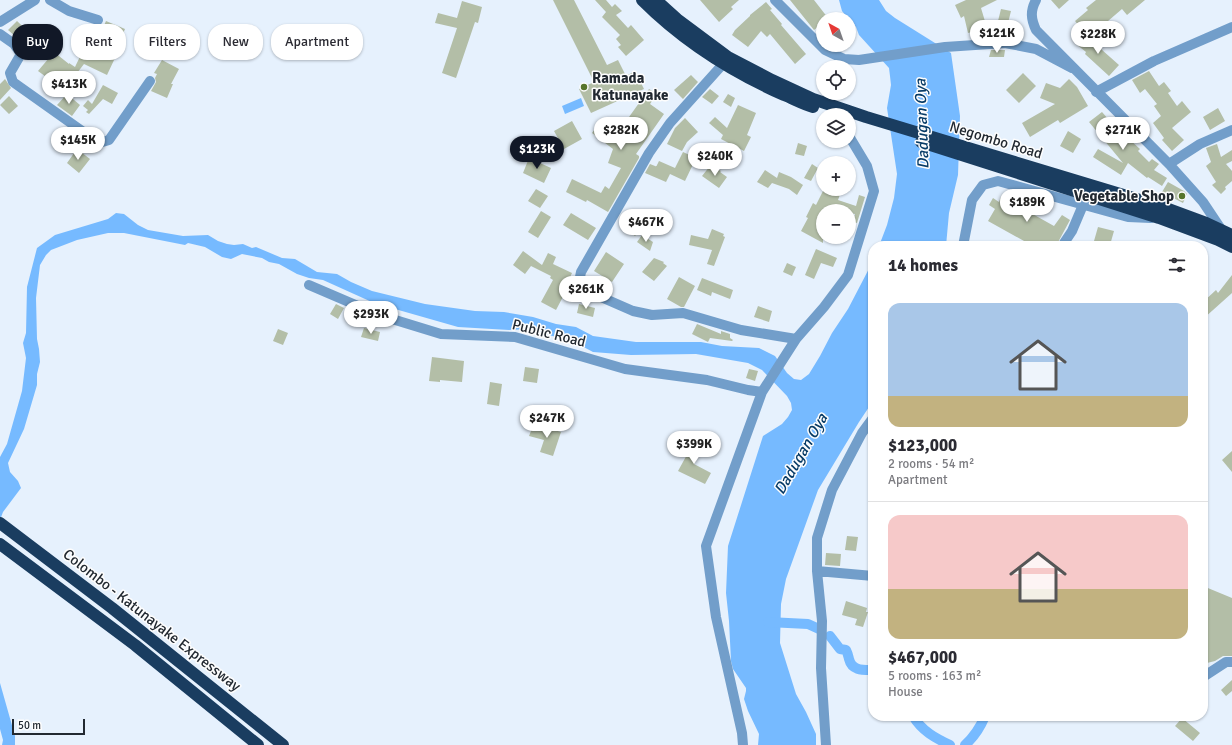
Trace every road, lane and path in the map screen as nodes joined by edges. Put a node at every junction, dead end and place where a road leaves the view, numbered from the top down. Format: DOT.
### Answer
graph roads {
  1 [pos="35,0"];
  2 [pos="50,0"];
  3 [pos="642,0"];
  4 [pos="656,0"];
  5 [pos="775,0"];
  6 [pos="1036,0"];
  7 [pos="98,20"];
  8 [pos="0,22"];
  9 [pos="1232,28"];
  10 [pos="0,34"];
  11 [pos="723,64"];
  12 [pos="1072,68"];
  13 [pos="150,81"];
  14 [pos="1096,92"];
  15 [pos="816,108"];
  16 [pos="856,119"];
  17 [pos="865,120"];
  18 [pos="1232,130"];
  19 [pos="856,148"];
  20 [pos="978,155"];
  21 [pos="1169,164"];
  22 [pos="1083,205"];
  23 [pos="1159,218"];
  24 [pos="1229,240"];
  25 [pos="964,241"];
  26 [pos="1065,241"];
  27 [pos="309,285"];
  28 [pos="796,339"];
  29 [pos="762,392"];
  30 [pos="868,425"];
  31 [pos="0,523"];
  32 [pos="3,546"];
  33 [pos="817,570"];
  34 [pos="868,575"];
  35 [pos="1232,662"];
  36 [pos="1208,673"];
  37 [pos="258,745"];
  38 [pos="283,745"];
  39 [pos="743,745"];
  40 [pos="826,745"];
  1 -- 8 [label="street"];
  2 -- 7 [label="street"];
  3 -- 11 [label="highway"];
  4 -- 17 [label="highway, Negombo Road"];
  5 -- 12 [label="street"];
  6 -- 12 [label="street"];
  9 -- 14 [label="street"];
  10 -- 13 [label="street"];
  11 -- 15 [label="highway"];
  11 -- 28 [label="street"];
  12 -- 14 [label="street"];
  14 -- 21 [label="street"];
  16 -- 17 [label="highway, Negombo Road"];
  17 -- 20 [label="highway, Negombo Road"];
  18 -- 21 [label="street"];
  19 -- 28 [label="street"];
  20 -- 23 [label="highway, Negombo Road"];
  20 -- 24 [label="highway, Negombo Road"];
  21 -- 24 [label="street"];
  22 -- 23 [label="street"];
  22 -- 25 [label="street"];
  22 -- 26 [label="street"];
  23 -- 24 [label="highway, Negombo Road"];
  27 -- 29 [label="street, Public Road"];
  28 -- 29 [label="street"];
  29 -- 39 [label="street"];
  30 -- 33 [label="street"];
  31 -- 38 [label="highway, Colombo - Katunayake Expressway"];
  32 -- 37 [label="highway, Colombo - Katunayake Expressway"];
  33 -- 34 [label="street"];
  33 -- 40 [label="street"];
  35 -- 36 [label="street"];
}
